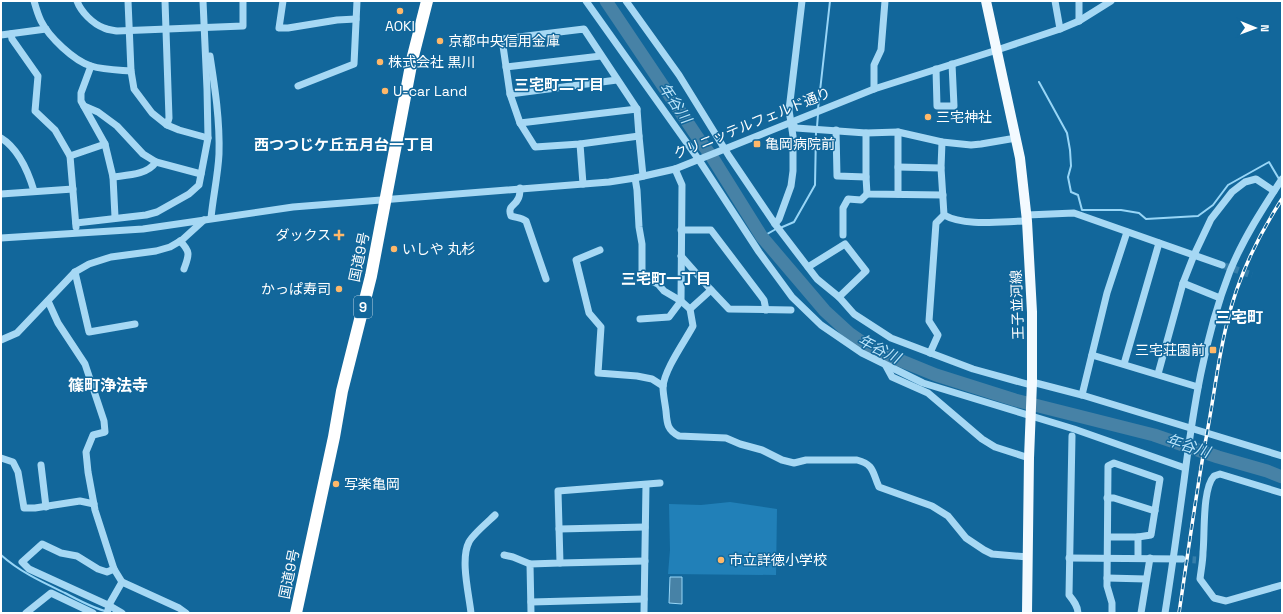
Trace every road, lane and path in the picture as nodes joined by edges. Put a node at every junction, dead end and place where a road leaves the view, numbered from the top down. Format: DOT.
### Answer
graph roads {
  1 [pos="34,1"];
  2 [pos="78,1"];
  3 [pos="128,1"];
  4 [pos="165,1"];
  5 [pos="203,1"];
  6 [pos="243,1"];
  7 [pos="283,1"];
  8 [pos="357,1"];
  9 [pos="427,1"];
  10 [pos="586,1"];
  11 [pos="626,1"];
  12 [pos="802,1"];
  13 [pos="885,1"];
  14 [pos="986,1"];
  15 [pos="1055,1"];
  16 [pos="1080,1"];
  17 [pos="1110,1"];
  18 [pos="356,19"];
  19 [pos="1079,21"];
  20 [pos="204,28"];
  21 [pos="1060,29"];
  22 [pos="46,30"];
  23 [pos="166,30"];
  24 [pos="130,31"];
  25 [pos="11,34"];
  26 [pos="1,35"];
  27 [pos="997,50"];
  28 [pos="601,56"];
  29 [pos="952,64"];
  30 [pos="91,66"];
  31 [pos="506,67"];
  32 [pos="936,69"];
  33 [pos="131,71"];
  34 [pos="618,80"];
  35 [pos="298,86"];
  36 [pos="874,89"];
  37 [pos="510,94"];
  38 [pos="83,106"];
  39 [pos="637,109"];
  40 [pos="791,122"];
  41 [pos="520,123"];
  42 [pos="167,125"];
  43 [pos="836,130"];
  44 [pos="898,132"];
  45 [pos="866,133"];
  46 [pos="639,136"];
  47 [pos="1,138"];
  48 [pos="208,138"];
  49 [pos="1016,138"];
  50 [pos="942,142"];
  51 [pos="106,144"];
  52 [pos="580,144"];
  53 [pos="722,150"];
  54 [pos="70,156"];
  55 [pos="700,159"];
  56 [pos="156,162"];
  57 [pos="898,167"];
  58 [pos="941,168"];
  59 [pos="675,169"];
  60 [pos="201,174"];
  61 [pos="113,177"];
  62 [pos="639,177"];
  63 [pos="866,178"];
  64 [pos="1282,179"];
  65 [pos="583,184"];
  66 [pos="520,188"];
  67 [pos="73,189"];
  68 [pos="34,191"];
  69 [pos="1274,191"];
  70 [pos="1,194"];
  71 [pos="867,194"];
  72 [pos="898,194"];
  73 [pos="943,195"];
  74 [pos="386,199"];
  75 [pos="944,215"];
  76 [pos="115,218"];
  77 [pos="1027,218"];
  78 [pos="207,219"];
  79 [pos="76,223"];
  80 [pos="775,224"];
  81 [pos="681,230"];
  82 [pos="1127,232"];
  83 [pos="76,233"];
  84 [pos="844,235"];
  85 [pos="1,238"];
  86 [pos="180,241"];
  87 [pos="1159,243"];
  88 [pos="600,250"];
  89 [pos="1194,255"];
  90 [pos="682,256"];
  91 [pos="1222,265"];
  92 [pos="808,267"];
  93 [pos="184,269"];
  94 [pos="75,272"];
  95 [pos="546,279"];
  96 [pos="1183,283"];
  97 [pos="711,290"];
  98 [pos="839,297"];
  99 [pos="1220,298"];
  100 [pos="48,301"];
  101 [pos="681,301"];
  102 [pos="690,309"];
  103 [pos="766,310"];
  104 [pos="791,310"];
  105 [pos="640,318"];
  106 [pos="135,324"];
  107 [pos="1,340"];
  108 [pos="930,353"];
  109 [pos="1092,355"];
  110 [pos="1124,364"];
  111 [pos="886,366"];
  112 [pos="1158,374"];
  113 [pos="1032,385"];
  114 [pos="663,386"];
  115 [pos="1198,387"];
  116 [pos="1082,395"];
  117 [pos="1030,414"];
  118 [pos="1190,431"];
  119 [pos="1072,436"];
  120 [pos="1282,456"];
  121 [pos="1,458"];
  122 [pos="1029,458"];
  123 [pos="41,465"];
  124 [pos="1185,468"];
  125 [pos="660,483"];
  126 [pos="646,484"];
  127 [pos="1282,493"];
  128 [pos="1107,498"];
  129 [pos="94,504"];
  130 [pos="46,507"];
  131 [pos="1156,511"];
  132 [pos="495,515"];
  133 [pos="645,527"];
  134 [pos="559,529"];
  135 [pos="1108,537"];
  136 [pos="1138,537"];
  137 [pos="504,555"];
  138 [pos="1028,557"];
  139 [pos="1069,558"];
  140 [pos="1108,558"];
  141 [pos="1138,558"];
  142 [pos="1150,558"];
  143 [pos="1173,558"];
  144 [pos="1182,559"];
  145 [pos="644,561"];
  146 [pos="560,563"];
  147 [pos="530,564"];
  148 [pos="114,569"];
  149 [pos="1107,578"];
  150 [pos="1146,579"];
  151 [pos="122,582"];
  152 [pos="1282,585"];
  153 [pos="644,599"];
  154 [pos="531,602"];
  155 [pos="110,606"];
  156 [pos="26,613"];
  157 [pos="93,613"];
  158 [pos="107,613"];
  159 [pos="122,613"];
  160 [pos="186,613"];
  161 [pos="296,613"];
  162 [pos="471,613"];
  163 [pos="531,613"];
  164 [pos="644,613"];
  165 [pos="1027,613"];
  166 [pos="1078,613"];
  167 [pos="1112,613"];
  168 [pos="1141,613"];
  169 [pos="1166,613"];
  1 -- 22 [label="street"];
  2 -- 24 [label="street"];
  3 -- 24 [label="street"];
  4 -- 23 [label="street"];
  5 -- 20 [label="street"];
  6 -- 20 [label="street"];
  7 -- 18 [label="street"];
  8 -- 18 [label="street"];
  9 -- 74 [label="highway, 国道9号 / 9"];
  10 -- 55 [label="street"];
  11 -- 53 [label="street"];
  12 -- 40 [label="street"];
  13 -- 36 [label="street"];
  14 -- 27 [label="main road, 王子並河線"];
  15 -- 21 [label="street"];
  16 -- 19 [label="street"];
  17 -- 19 [label="street, クリニッテルフェルド通り"];
  18 -- 35 [label="street"];
  19 -- 21 [label="street, クリニッテルフェルド通り"];
  20 -- 23 [label="street"];
  20 -- 48 [label="street"];
  20 -- 78 [label="street"];
  21 -- 27 [label="street, クリニッテルフェルド通り"];
  22 -- 25 [label="street"];
  22 -- 30 [label="street"];
  23 -- 24 [label="street"];
  23 -- 42 [label="street"];
  24 -- 33 [label="street"];
  25 -- 26 [label="street"];
  25 -- 54 [label="street"];
  27 -- 29 [label="street, クリニッテルフェルド通り"];
  27 -- 49 [label="main road, 王子並河線"];
  28 -- 31 [label="street"];
  28 -- 31 [label="street"];
  28 -- 34 [label="street"];
  29 -- 32 [label="street, クリニッテルフェルド通り"];
  29 -- 32 [label="street"];
  30 -- 33 [label="street"];
  30 -- 38 [label="street"];
  31 -- 37 [label="street"];
  32 -- 36 [label="street, クリニッテルフェルド通り"];
  33 -- 42 [label="street"];
  34 -- 37 [label="street"];
  34 -- 39 [label="street"];
  36 -- 40 [label="street, クリニッテルフェルド通り"];
  37 -- 41 [label="street"];
  38 -- 51 [label="street"];
  38 -- 56 [label="street"];
  39 -- 41 [label="street"];
  39 -- 46 [label="street"];
  40 -- 43 [label="street"];
  40 -- 53 [label="street, クリニッテルフェルド通り"];
  40 -- 80 [label="street"];
  41 -- 52 [label="street"];
  42 -- 48 [label="street"];
  43 -- 45 [label="street"];
  43 -- 63 [label="street"];
  44 -- 45 [label="street"];
  44 -- 50 [label="street"];
  44 -- 57 [label="street"];
  45 -- 63 [label="street"];
  46 -- 52 [label="street"];
  46 -- 62 [label="street"];
  47 -- 68 [label="street"];
  48 -- 60 [label="street"];
  49 -- 50 [label="street"];
  49 -- 77 [label="main road, 王子並河線"];
  50 -- 58 [label="street"];
  51 -- 54 [label="street"];
  51 -- 61 [label="street"];
  52 -- 65 [label="street"];
  53 -- 55 [label="street, クリニッテルフェルド通り"];
  53 -- 80 [label="street"];
  54 -- 67 [label="street"];
  55 -- 59 [label="street, クリニッテルフェルド通り"];
  55 -- 111 [label="street"];
  56 -- 60 [label="street"];
  56 -- 61 [label="street"];
  57 -- 58 [label="street"];
  57 -- 72 [label="street"];
  58 -- 73 [label="street"];
  59 -- 62 [label="street, クリニッテルフェルド通り"];
  59 -- 81 [label="street"];
  60 -- 76 [label="street"];
  61 -- 76 [label="street"];
  62 -- 65 [label="street, クリニッテルフェルド通り"];
  62 -- 101 [label="street"];
  63 -- 71 [label="street"];
  64 -- 69 [label="street"];
  65 -- 66 [label="street, クリニッテルフェルド通り"];
  66 -- 74 [label="street, クリニッテルフェルド通り"];
  66 -- 95 [label="street"];
  67 -- 68 [label="street"];
  67 -- 79 [label="street"];
  68 -- 70 [label="street"];
  69 -- 89 [label="street"];
  69 -- 99 [label="street"];
  71 -- 72 [label="street"];
  71 -- 84 [label="street"];
  72 -- 73 [label="street"];
  73 -- 75 [label="street"];
  74 -- 78 [label="street, クリニッテルフェルド通り"];
  74 -- 161 [label="highway, 国道9号 / 9"];
  75 -- 77 [label="street"];
  75 -- 108 [label="street"];
  76 -- 79 [label="street"];
  77 -- 82 [label="street"];
  77 -- 113 [label="main road, 王子並河線"];
  78 -- 83 [label="street, クリニッテルフェルド通り"];
  78 -- 86 [label="street"];
  79 -- 83 [label="street"];
  80 -- 92 [label="street"];
  81 -- 90 [label="street"];
  81 -- 103 [label="street"];
  82 -- 87 [label="street"];
  82 -- 109 [label="street"];
  83 -- 85 [label="street, クリニッテルフェルド通り"];
  86 -- 93 [label="street"];
  86 -- 94 [label="street"];
  87 -- 89 [label="street"];
  87 -- 110 [label="street"];
  88 -- 114 [label="street"];
  89 -- 91 [label="street"];
  89 -- 96 [label="street"];
  90 -- 97 [label="street"];
  90 -- 101 [label="street"];
  92 -- 98 [label="street"];
  92 -- 98 [label="street"];
  94 -- 100 [label="street"];
  94 -- 106 [label="street"];
  96 -- 99 [label="street"];
  96 -- 112 [label="street"];
  97 -- 102 [label="street"];
  97 -- 103 [label="street"];
  98 -- 108 [label="street"];
  99 -- 115 [label="street"];
  100 -- 107 [label="street"];
  100 -- 129 [label="street"];
  101 -- 102 [label="street"];
  101 -- 105 [label="street"];
  102 -- 114 [label="street"];
  103 -- 104 [label="street"];
  108 -- 113 [label="street"];
  109 -- 110 [label="street"];
  109 -- 116 [label="street"];
  110 -- 112 [label="street"];
  111 -- 117 [label="street"];
  111 -- 122 [label="street"];
  112 -- 115 [label="street"];
  113 -- 116 [label="street"];
  113 -- 117 [label="main road, 王子並河線"];
  114 -- 138 [label="street"];
  115 -- 118 [label="street"];
  116 -- 118 [label="street"];
  117 -- 122 [label="main road, 王子並河線"];
  117 -- 124 [label="street"];
  118 -- 120 [label="street"];
  118 -- 124 [label="street"];
  119 -- 139 [label="street"];
  121 -- 130 [label="street"];
  122 -- 138 [label="main road, 王子並河線"];
  123 -- 130 [label="street"];
  124 -- 143 [label="street"];
  125 -- 126 [label="street"];
  126 -- 133 [label="street"];
  126 -- 134 [label="street"];
  127 -- 152 [label="street"];
  128 -- 131 [label="street"];
  128 -- 131 [label="street"];
  128 -- 135 [label="street"];
  129 -- 130 [label="street"];
  129 -- 148 [label="street"];
  131 -- 136 [label="street"];
  132 -- 162 [label="street"];
  133 -- 134 [label="street"];
  133 -- 145 [label="street"];
  134 -- 146 [label="street"];
  135 -- 136 [label="street"];
  135 -- 140 [label="street"];
  136 -- 141 [label="street"];
  137 -- 147 [label="street"];
  138 -- 165 [label="main road, 王子並河線"];
  139 -- 140 [label="street"];
  139 -- 166 [label="street"];
  140 -- 141 [label="street"];
  140 -- 149 [label="street"];
  141 -- 142 [label="street"];
  142 -- 143 [label="street"];
  142 -- 150 [label="street"];
  143 -- 144 [label="street"];
  143 -- 169 [label="street"];
  145 -- 146 [label="street"];
  145 -- 153 [label="street"];
  146 -- 147 [label="street"];
  147 -- 154 [label="street"];
  148 -- 151 [label="street"];
  148 -- 155 [label="street"];
  149 -- 150 [label="street"];
  149 -- 167 [label="street"];
  150 -- 168 [label="street"];
  151 -- 155 [label="street"];
  151 -- 160 [label="street"];
  153 -- 154 [label="street"];
  153 -- 164 [label="street"];
  154 -- 163 [label="street"];
  155 -- 158 [label="street"];
  155 -- 159 [label="street"];
  156 -- 157 [label="street"];
}
